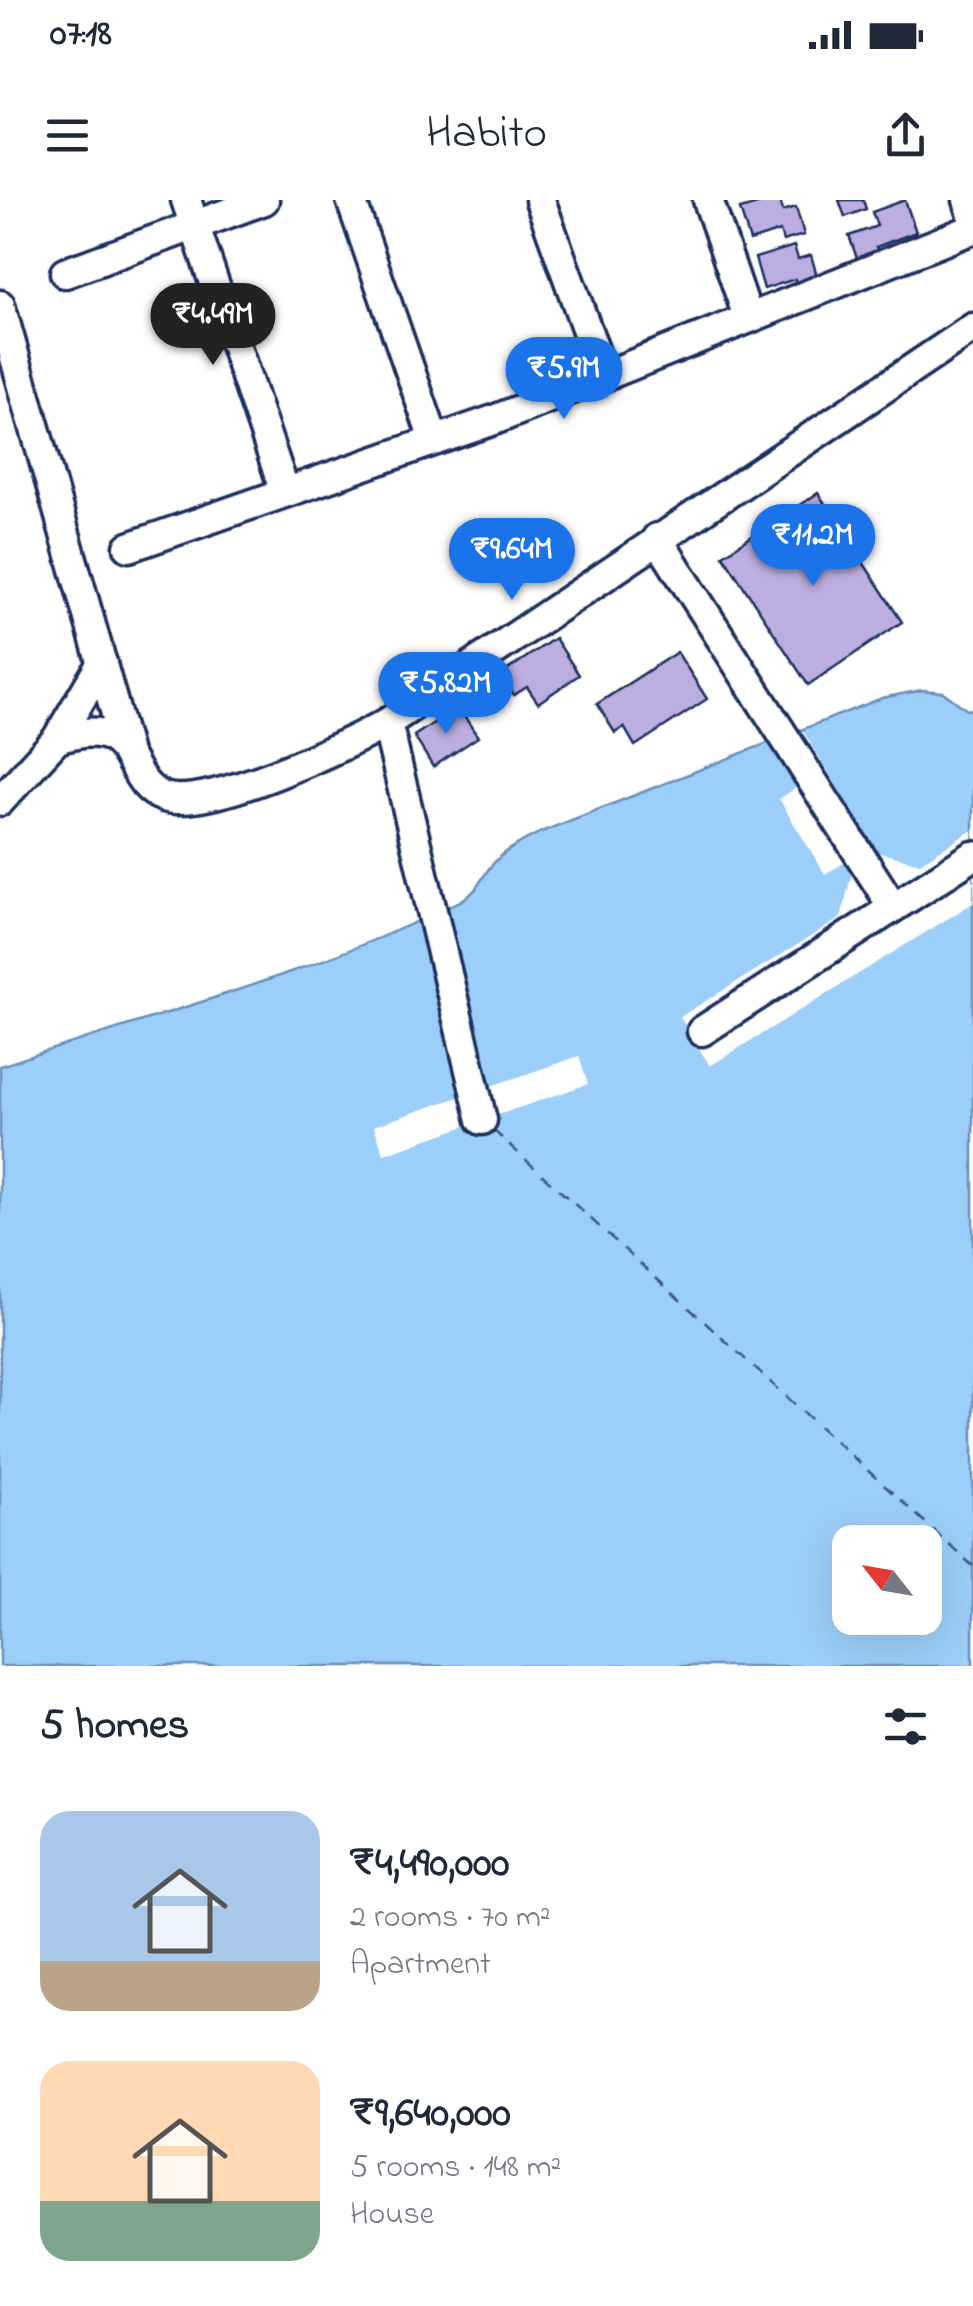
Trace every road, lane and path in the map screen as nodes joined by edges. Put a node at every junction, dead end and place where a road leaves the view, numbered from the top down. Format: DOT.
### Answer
graph roads {
  1 [pos="264,200"];
  2 [pos="351,200"];
  3 [pos="540,200"];
  4 [pos="708,200"];
  5 [pos="968,200"];
  6 [pos="191,212"];
  7 [pos="973,215"];
  8 [pos="973,228"];
  9 [pos="64,273"];
  10 [pos="0,304"];
  11 [pos="748,317"];
  12 [pos="973,328"];
  13 [pos="603,375"];
  14 [pos="434,440"];
  15 [pos="285,492"];
  16 [pos="657,538"];
  17 [pos="129,548"];
  18 [pos="102,663"];
  19 [pos="387,723"];
  20 [pos="56,738"];
  21 [pos="126,749"];
  22 [pos="0,800"];
  23 [pos="973,856"];
  24 [pos="893,907"];
  25 [pos="702,1030"];
  26 [pos="482,1120"];
  1 -- 6 [label="street"];
  2 -- 14 [label="street"];
  3 -- 13 [label="street"];
  4 -- 11 [label="street"];
  5 -- 7 [label="street"];
  6 -- 9 [label="street"];
  6 -- 15 [label="street"];
  8 -- 11 [label="street"];
  10 -- 18 [label="street"];
  11 -- 13 [label="street"];
  12 -- 16 [label="street"];
  13 -- 14 [label="street"];
  14 -- 15 [label="street"];
  15 -- 17 [label="street"];
  16 -- 19 [label="street"];
  16 -- 24 [label="street"];
  18 -- 20 [label="street"];
  18 -- 21 [label="street"];
  19 -- 21 [label="street"];
  19 -- 26 [label="street"];
  20 -- 21 [label="street"];
  20 -- 22 [label="street"];
  23 -- 24 [label="street"];
  24 -- 25 [label="street"];
}
